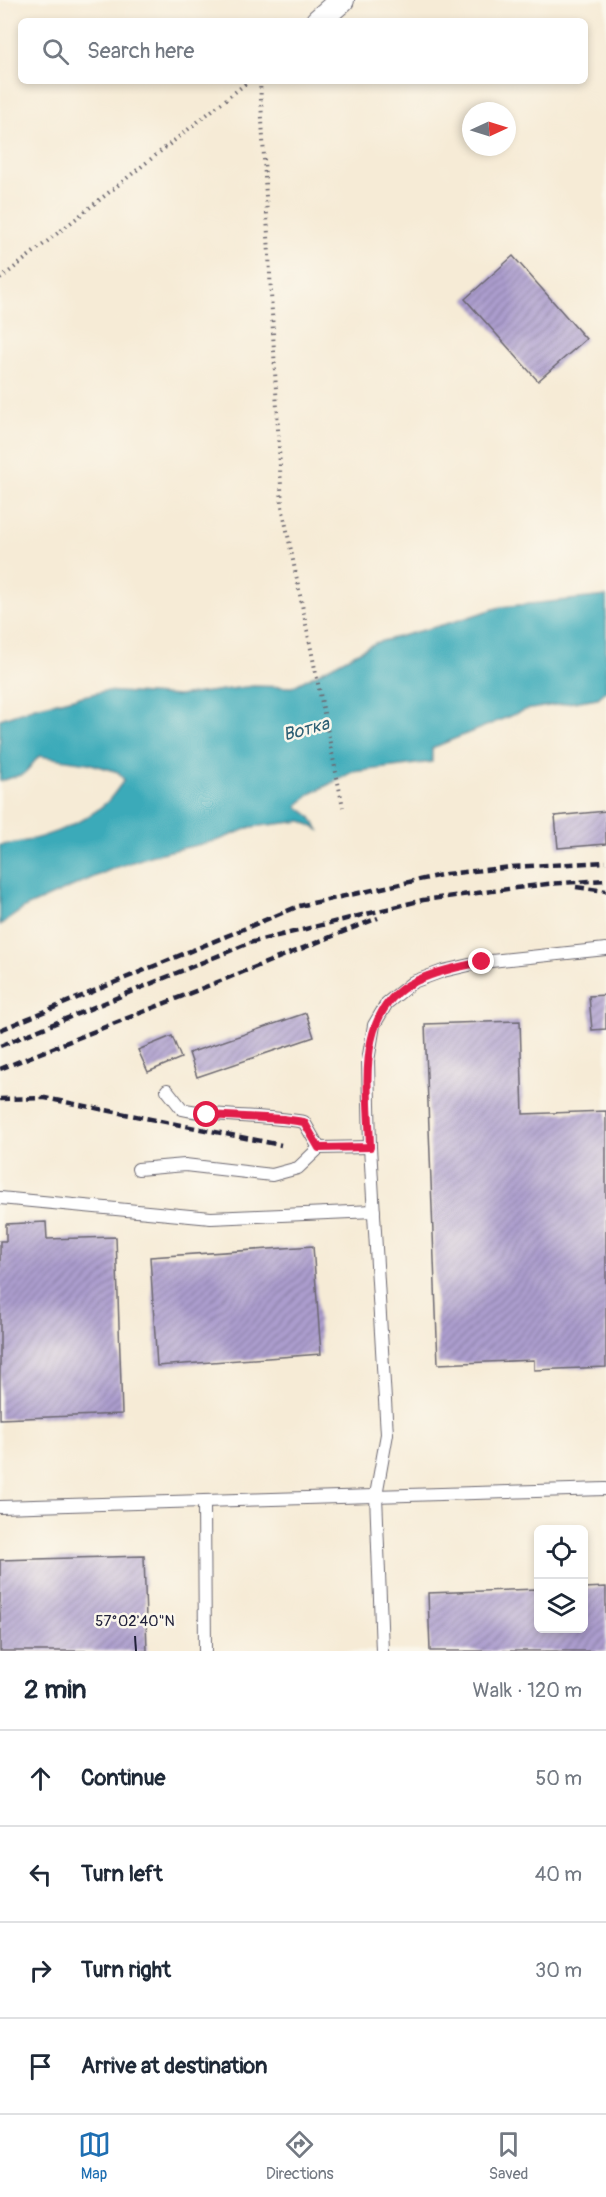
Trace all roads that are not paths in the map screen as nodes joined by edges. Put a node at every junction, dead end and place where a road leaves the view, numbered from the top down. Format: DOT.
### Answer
graph roads {
  1 [pos="342,0"];
  2 [pos="321,18"];
  3 [pos="606,949"];
  4 [pos="167,1090"];
  5 [pos="370,1147"];
  6 [pos="319,1148"];
  7 [pos="138,1169"];
  8 [pos="0,1198"];
  9 [pos="374,1211"];
  10 [pos="606,1489"];
  11 [pos="376,1495"];
  12 [pos="204,1502"];
  13 [pos="0,1508"];
  14 [pos="205,1651"];
  15 [pos="382,1651"];
  1 -- 2 [label="street"];
  3 -- 5 [label="lane"];
  4 -- 6 [label="lane"];
  5 -- 6 [label="lane"];
  5 -- 9 [label="lane"];
  6 -- 7 [label="lane"];
  8 -- 9 [label="lane"];
  9 -- 11 [label="lane"];
  10 -- 11 [label="lane"];
  11 -- 12 [label="lane"];
  11 -- 15 [label="lane"];
  12 -- 13 [label="lane"];
  12 -- 14 [label="lane"];
}
